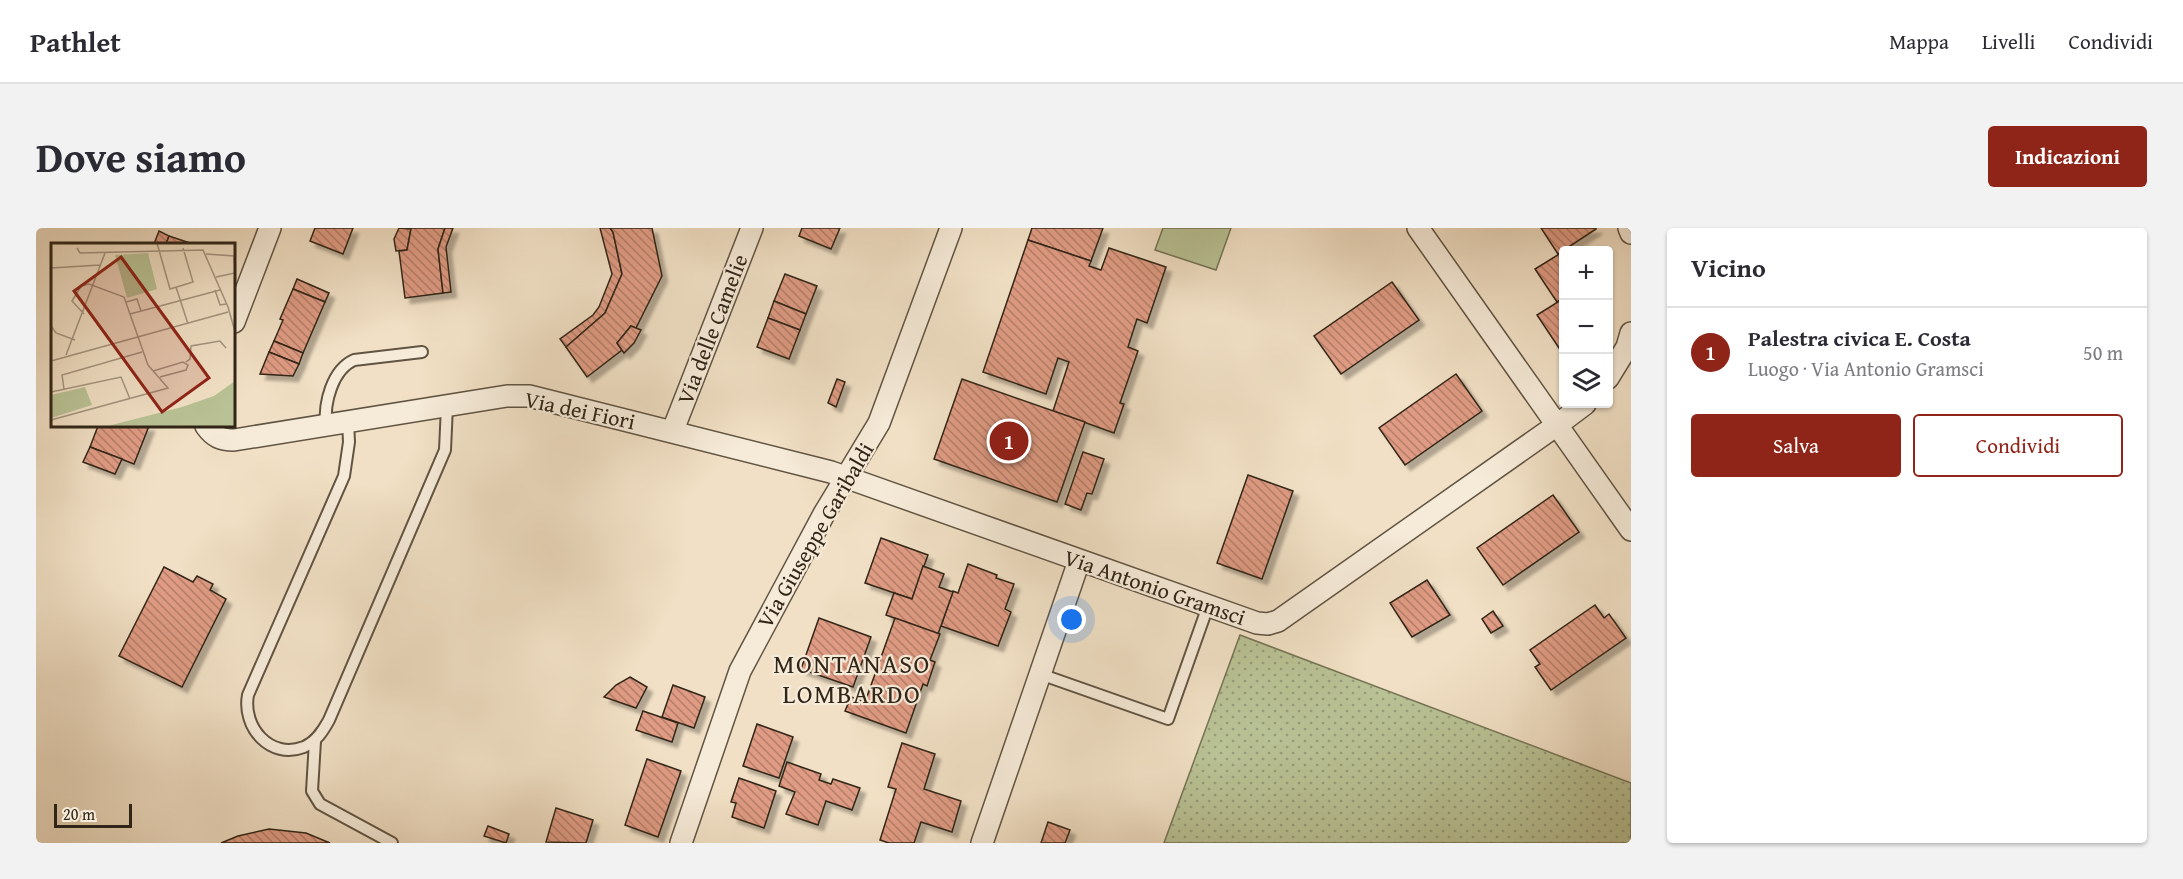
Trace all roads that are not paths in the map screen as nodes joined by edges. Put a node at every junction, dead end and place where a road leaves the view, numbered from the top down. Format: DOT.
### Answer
graph roads {
  1 [pos="270,228"];
  2 [pos="752,228"];
  3 [pos="951,228"];
  4 [pos="1418,228"];
  5 [pos="1629,228"];
  6 [pos="1631,233"];
  7 [pos="236,317"];
  8 [pos="1631,333"];
  9 [pos="422,352"];
  10 [pos="1613,370"];
  11 [pos="447,406"];
  12 [pos="1580,408"];
  13 [pos="348,422"];
  14 [pos="326,425"];
  15 [pos="1557,425"];
  16 [pos="208,428"];
  17 [pos="673,430"];
  18 [pos="847,477"];
  19 [pos="1631,530"];
  20 [pos="1079,561"];
  21 [pos="1208,606"];
  22 [pos="1040,674"];
  23 [pos="315,741"];
  24 [pos="392,843"];
  25 [pos="681,843"];
  26 [pos="982,843"];
  1 -- 7 [label="street"];
  2 -- 17 [label="street, Via delle Camelie"];
  3 -- 18 [label="street, Via Giuseppe Garibaldi"];
  4 -- 15 [label="street"];
  5 -- 6 [label="street"];
  8 -- 10 [label="street"];
  9 -- 14 [label="lane"];
  11 -- 13 [label="street, Via dei Fiori"];
  11 -- 17 [label="street, Via dei Fiori"];
  11 -- 23 [label="lane"];
  12 -- 15 [label="street, Via Antonio Gramsci"];
  13 -- 14 [label="street, Via dei Fiori"];
  13 -- 23 [label="lane"];
  14 -- 16 [label="street, Via dei Fiori"];
  15 -- 19 [label="street"];
  15 -- 21 [label="street, Via Antonio Gramsci"];
  17 -- 18 [label="street, Via dei Fiori"];
  18 -- 20 [label="street, Via Antonio Gramsci"];
  18 -- 25 [label="street, Via Giuseppe Garibaldi"];
  20 -- 21 [label="street, Via Antonio Gramsci"];
  20 -- 22 [label="street"];
  21 -- 22 [label="lane"];
  22 -- 26 [label="street"];
  23 -- 24 [label="lane"];
}
